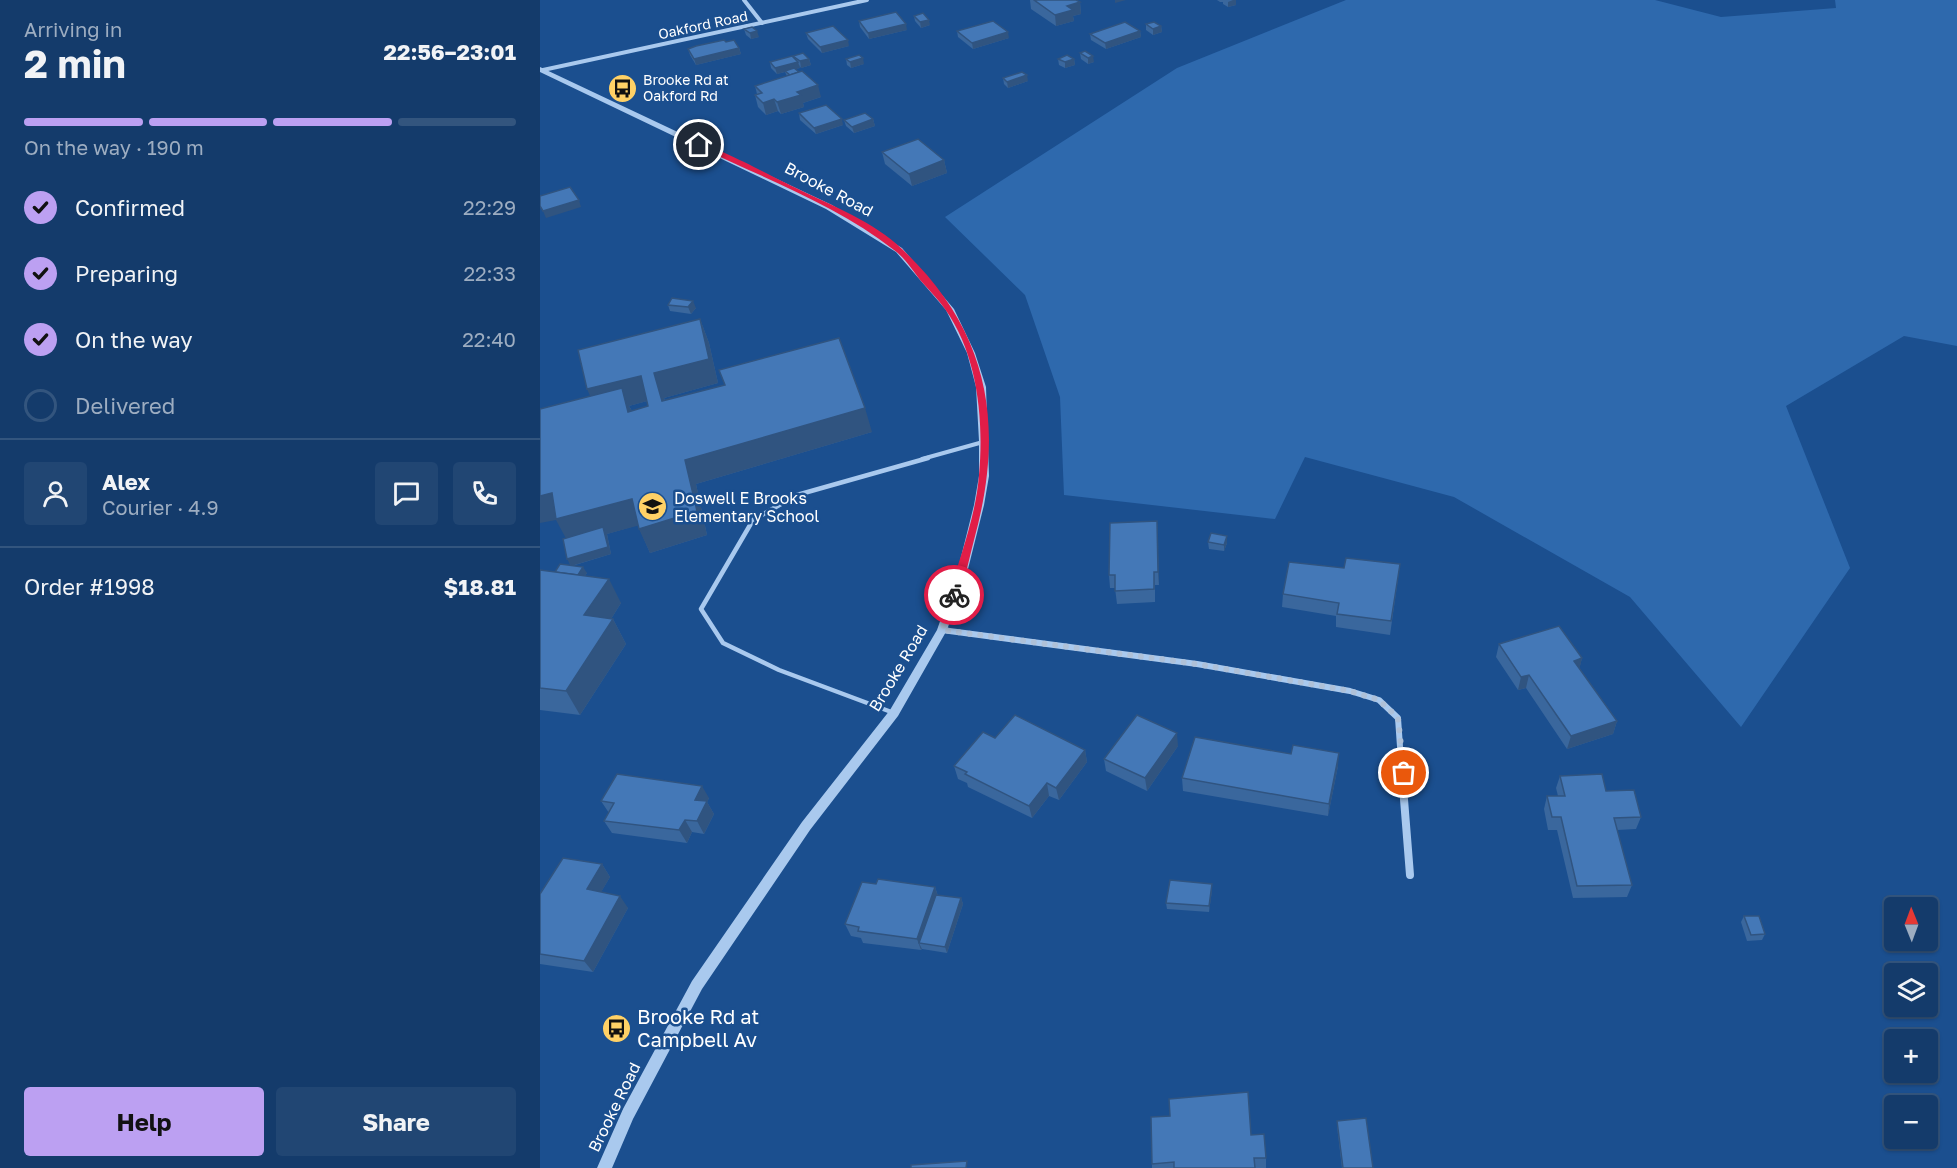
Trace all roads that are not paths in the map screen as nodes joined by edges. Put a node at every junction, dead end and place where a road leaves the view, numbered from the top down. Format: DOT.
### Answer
graph roads {
  1 [pos="744,0"];
  2 [pos="867,0"];
  3 [pos="762,23"];
  4 [pos="541,70"];
  5 [pos="984,441"];
  6 [pos="942,630"];
  7 [pos="894,713"];
  8 [pos="1410,875"];
  9 [pos="604,1168"];
  1 -- 3 [label="street"];
  2 -- 3 [label="street, Oakford Road"];
  3 -- 4 [label="street, Oakford Road"];
  4 -- 5 [label="street, Brooke Road"];
  5 -- 6 [label="street, Brooke Road"];
  5 -- 7 [label="lane"];
  6 -- 7 [label="street, Brooke Road"];
  6 -- 8 [label="street"];
  7 -- 9 [label="street, Brooke Road"];
}
